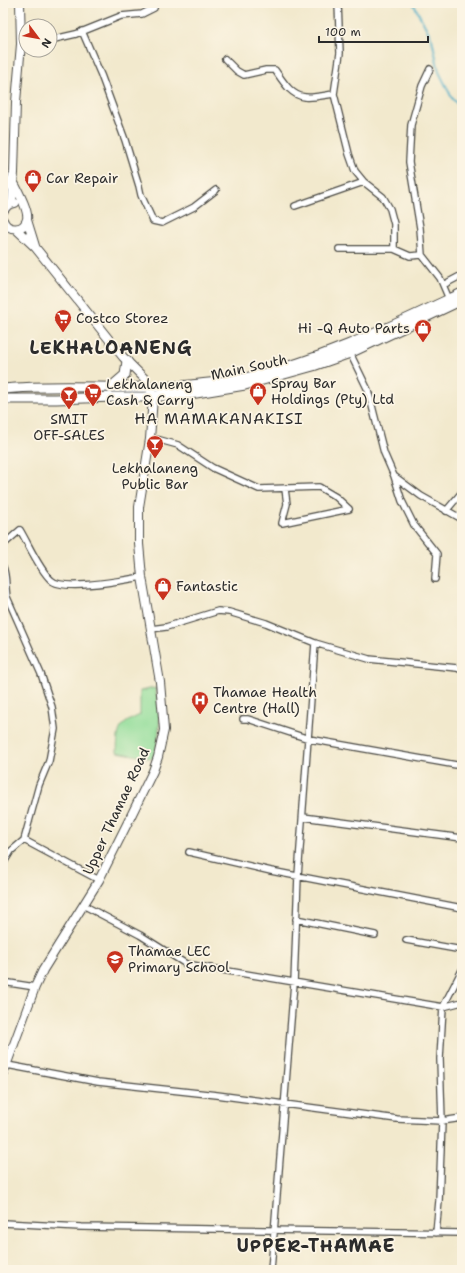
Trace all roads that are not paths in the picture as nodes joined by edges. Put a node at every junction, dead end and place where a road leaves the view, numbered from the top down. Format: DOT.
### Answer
graph roads {
  1 [pos="20,3"];
  2 [pos="155,3"];
  3 [pos="338,3"];
  4 [pos="21,18"];
  5 [pos="82,31"];
  6 [pos="58,38"];
  7 [pos="22,58"];
  8 [pos="225,59"];
  9 [pos="430,69"];
  10 [pos="334,94"];
  11 [pos="14,173"];
  12 [pos="364,182"];
  13 [pos="14,183"];
  14 [pos="3,189"];
  15 [pos="216,190"];
  16 [pos="6,205"];
  17 [pos="295,206"];
  18 [pos="25,208"];
  19 [pos="3,220"];
  20 [pos="27,220"];
  21 [pos="16,229"];
  22 [pos="35,247"];
  23 [pos="338,249"];
  24 [pos="394,249"];
  25 [pos="422,255"];
  26 [pos="462,274"];
  27 [pos="442,285"];
  28 [pos="462,292"];
  29 [pos="449,299"];
  30 [pos="462,300"];
  31 [pos="348,349"];
  32 [pos="127,361"];
  33 [pos="110,388"];
  34 [pos="3,389"];
  35 [pos="151,392"];
  36 [pos="3,399"];
  37 [pos="150,438"];
  38 [pos="394,476"];
  39 [pos="285,488"];
  40 [pos="462,492"];
  41 [pos="446,511"];
  42 [pos="462,519"];
  43 [pos="3,545"];
  44 [pos="3,567"];
  45 [pos="142,577"];
  46 [pos="435,579"];
  47 [pos="151,628"];
  48 [pos="315,643"];
  49 [pos="462,670"];
  50 [pos="243,719"];
  51 [pos="309,738"];
  52 [pos="462,766"];
  53 [pos="303,817"];
  54 [pos="462,838"];
  55 [pos="24,840"];
  56 [pos="189,852"];
  57 [pos="3,864"];
  58 [pos="298,876"];
  59 [pos="98,880"];
  60 [pos="83,906"];
  61 [pos="462,908"];
  62 [pos="296,919"];
  63 [pos="375,935"];
  64 [pos="406,940"];
  65 [pos="462,950"];
  66 [pos="462,970"];
  67 [pos="3,982"];
  68 [pos="294,983"];
  69 [pos="35,987"];
  70 [pos="462,1002"];
  71 [pos="443,1007"];
  72 [pos="6,1065"];
  73 [pos="3,1074"];
  74 [pos="285,1104"];
  75 [pos="462,1118"];
  76 [pos="442,1121"];
  77 [pos="3,1223"];
  78 [pos="274,1230"];
  79 [pos="436,1233"];
  80 [pos="462,1233"];
  81 [pos="271,1270"];
  1 -- 4 [label="street"];
  2 -- 5 [label="street"];
  3 -- 10 [label="street"];
  5 -- 6 [label="street"];
  5 -- 15 [label="street"];
  7 -- 11 [label="street"];
  8 -- 10 [label="street"];
  9 -- 25 [label="street"];
  10 -- 12 [label="street"];
  11 -- 13 [label="street"];
  11 -- 14 [label="street"];
  12 -- 17 [label="street"];
  12 -- 24 [label="street"];
  13 -- 16 [label="street"];
  13 -- 18 [label="street"];
  16 -- 18 [label="street"];
  18 -- 20 [label="street"];
  19 -- 21 [label="street"];
  20 -- 21 [label="street"];
  20 -- 22 [label="street"];
  21 -- 22 [label="street"];
  22 -- 32 [label="street"];
  23 -- 24 [label="street"];
  24 -- 25 [label="street"];
  25 -- 27 [label="street"];
  26 -- 27 [label="street"];
  27 -- 29 [label="street"];
  28 -- 29 [label="main road, Main South"];
  29 -- 31 [label="main road, Main South"];
  30 -- 31 [label="main road, Main South"];
  31 -- 35 [label="main road, Main South"];
  31 -- 38 [label="street"];
  32 -- 33 [label="main road"];
  32 -- 35 [label="street"];
  33 -- 34 [label="main road, Main South"];
  33 -- 35 [label="main road, Main South"];
  35 -- 36 [label="main road, Main South"];
  35 -- 37 [label="street, Upper Thamae Road"];
  37 -- 39 [label="street"];
  37 -- 45 [label="street, Upper Thamae Road"];
  38 -- 41 [label="street"];
  38 -- 46 [label="street"];
  39 -- 39 [label="street"];
  40 -- 41 [label="street"];
  41 -- 42 [label="street"];
  43 -- 45 [label="street"];
  44 -- 55 [label="street"];
  45 -- 47 [label="street, Upper Thamae Road"];
  47 -- 48 [label="street"];
  47 -- 59 [label="street, Upper Thamae Road"];
  48 -- 49 [label="street"];
  48 -- 51 [label="street"];
  50 -- 51 [label="street"];
  51 -- 52 [label="street"];
  51 -- 53 [label="street"];
  53 -- 54 [label="street"];
  53 -- 58 [label="street"];
  55 -- 57 [label="street"];
  55 -- 59 [label="street"];
  56 -- 58 [label="street"];
  58 -- 61 [label="street"];
  58 -- 62 [label="street"];
  59 -- 60 [label="street, Upper Thamae Road"];
  60 -- 68 [label="street"];
  60 -- 69 [label="street, Upper Thamae Road"];
  62 -- 63 [label="street"];
  62 -- 68 [label="street"];
  64 -- 65 [label="street"];
  66 -- 71 [label="street"];
  67 -- 69 [label="street"];
  68 -- 71 [label="street"];
  68 -- 74 [label="street"];
  69 -- 72 [label="street, Upper Thamae Road"];
  70 -- 71 [label="street"];
  71 -- 76 [label="street"];
  72 -- 73 [label="street, Upper Thamae Road"];
  72 -- 74 [label="street"];
  74 -- 76 [label="street"];
  74 -- 78 [label="street"];
  75 -- 76 [label="street"];
  76 -- 79 [label="street"];
  77 -- 78 [label="street"];
  78 -- 79 [label="street"];
  78 -- 81 [label="street"];
  79 -- 80 [label="street"];
}
